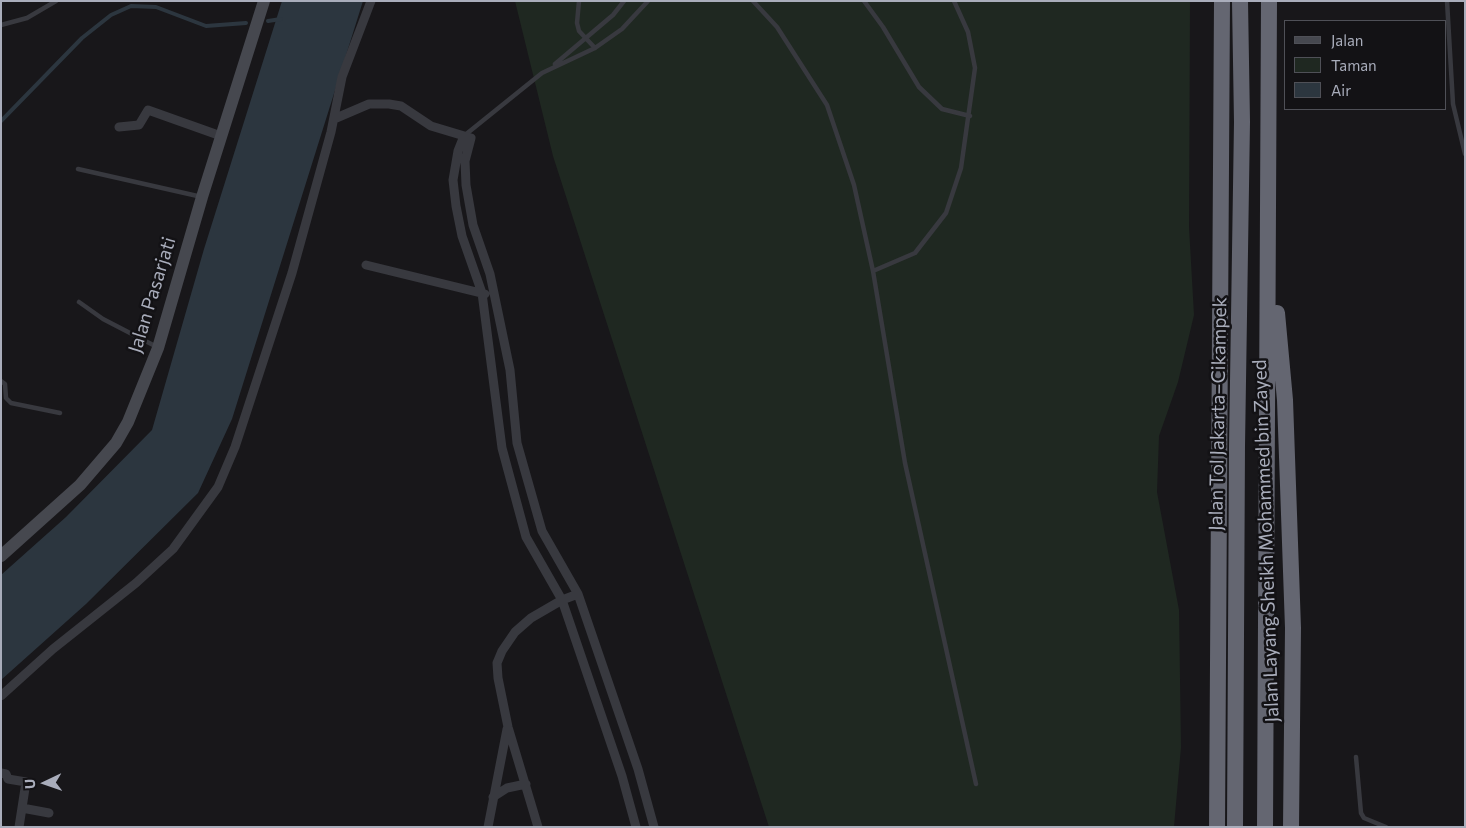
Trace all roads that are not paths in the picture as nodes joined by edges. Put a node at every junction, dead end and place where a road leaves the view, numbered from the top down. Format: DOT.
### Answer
graph roads {
  1 [pos="56,1"];
  2 [pos="264,1"];
  3 [pos="371,1"];
  4 [pos="580,1"];
  5 [pos="624,1"];
  6 [pos="648,1"];
  7 [pos="753,1"];
  8 [pos="864,1"];
  9 [pos="954,1"];
  10 [pos="1222,1"];
  11 [pos="1240,1"];
  12 [pos="1269,1"];
  13 [pos="1447,1"];
  14 [pos="1,25"];
  15 [pos="585,37"];
  16 [pos="594,48"];
  17 [pos="552,67"];
  18 [pos="970,116"];
  19 [pos="334,119"];
  20 [pos="119,127"];
  21 [pos="468,135"];
  22 [pos="221,136"];
  23 [pos="1465,154"];
  24 [pos="78,169"];
  25 [pos="202,196"];
  26 [pos="1268,224"];
  27 [pos="366,265"];
  28 [pos="873,271"];
  29 [pos="482,293"];
  30 [pos="495,296"];
  31 [pos="79,302"];
  32 [pos="158,348"];
  33 [pos="1,381"];
  34 [pos="60,413"];
  35 [pos="1,556"];
  36 [pos="578,594"];
  37 [pos="562,600"];
  38 [pos="1,696"];
  39 [pos="508,727"];
  40 [pos="1356,757"];
  41 [pos="1,773"];
  42 [pos="526,784"];
  43 [pos="976,784"];
  44 [pos="493,797"];
  45 [pos="22,808"];
  46 [pos="49,813"];
  47 [pos="19,827"];
  48 [pos="488,827"];
  49 [pos="538,827"];
  50 [pos="636,827"];
  51 [pos="654,827"];
  52 [pos="1217,827"];
  53 [pos="1235,827"];
  54 [pos="1265,827"];
  55 [pos="1291,827"];
  56 [pos="1386,827"];
  1 -- 14 [label="lane"];
  2 -- 22 [label="main road, Jalan Pasarjati"];
  3 -- 19 [label="street"];
  4 -- 15 [label="lane"];
  5 -- 15 [label="lane"];
  6 -- 16 [label="lane"];
  7 -- 28 [label="lane"];
  8 -- 18 [label="lane"];
  9 -- 18 [label="lane"];
  10 -- 52 [label="highway"];
  11 -- 53 [label="highway, Jalan Tol Jakarta–Cikampek"];
  12 -- 26 [label="highway"];
  13 -- 23 [label="lane"];
  15 -- 16 [label="lane"];
  15 -- 17 [label="lane"];
  16 -- 17 [label="lane"];
  17 -- 21 [label="lane"];
  18 -- 28 [label="lane"];
  19 -- 21 [label="street"];
  19 -- 38 [label="street"];
  20 -- 22 [label="street"];
  21 -- 29 [label="street"];
  21 -- 30 [label="street"];
  22 -- 25 [label="main road, Jalan Pasarjati"];
  24 -- 25 [label="lane"];
  25 -- 32 [label="main road, Jalan Pasarjati"];
  26 -- 54 [label="highway"];
  26 -- 55 [label="highway, Jalan Layang Sheikh Mohammed bin Zayed"];
  27 -- 29 [label="street"];
  28 -- 43 [label="lane"];
  29 -- 30 [label="street"];
  29 -- 37 [label="street"];
  30 -- 36 [label="street"];
  31 -- 32 [label="lane"];
  32 -- 35 [label="main road, Jalan Pasarjati"];
  33 -- 34 [label="lane"];
  36 -- 37 [label="street"];
  36 -- 51 [label="street"];
  37 -- 39 [label="street"];
  37 -- 50 [label="street"];
  39 -- 42 [label="street"];
  39 -- 44 [label="street"];
  40 -- 56 [label="lane"];
  41 -- 45 [label="street"];
  42 -- 44 [label="street"];
  42 -- 49 [label="street"];
  44 -- 48 [label="street"];
  45 -- 46 [label="street"];
  45 -- 47 [label="street"];
}
